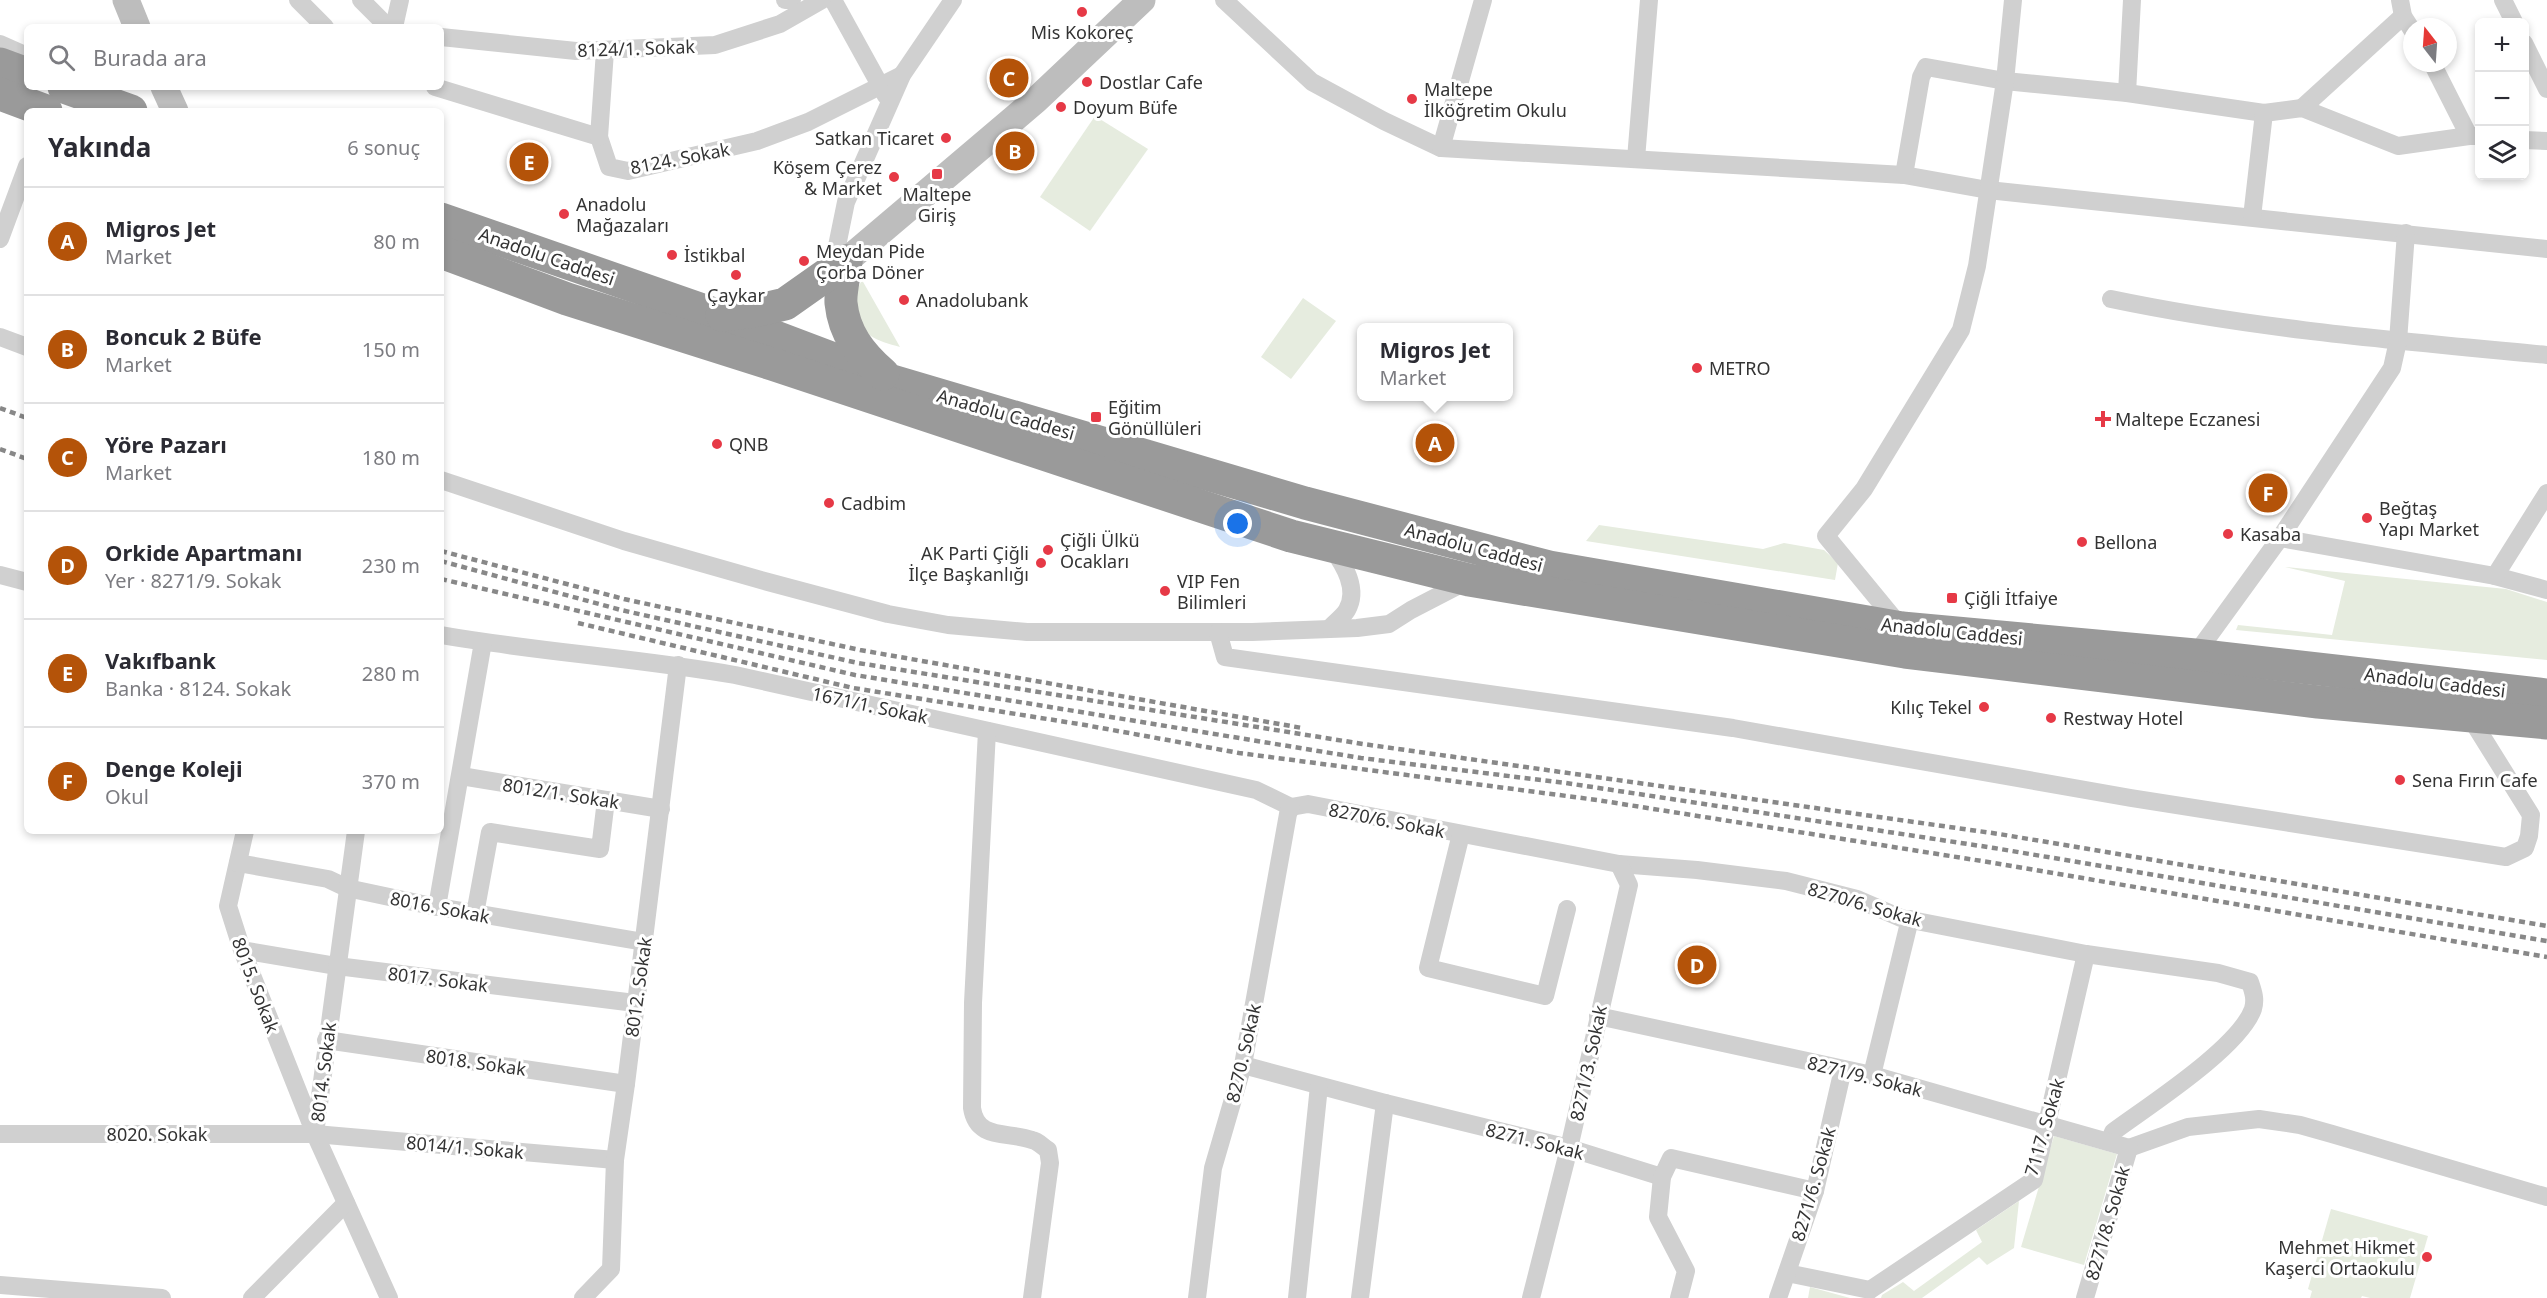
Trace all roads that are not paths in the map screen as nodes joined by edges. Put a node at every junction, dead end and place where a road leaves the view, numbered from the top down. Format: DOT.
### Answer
graph roads {
  1 [pos="126,0"];
  2 [pos="298,0"];
  3 [pos="361,0"];
  4 [pos="400,0"];
  5 [pos="785,0"];
  6 [pos="792,0"];
  7 [pos="822,0"];
  8 [pos="833,0"];
  9 [pos="953,0"];
  10 [pos="1142,0"];
  11 [pos="1224,0"];
  12 [pos="1483,0"];
  13 [pos="1650,0"];
  14 [pos="2013,0"];
  15 [pos="2132,0"];
  16 [pos="2503,0"];
  17 [pos="2405,15"];
  18 [pos="2512,18"];
  19 [pos="136,24"];
  20 [pos="322,24"];
  21 [pos="385,24"];
  22 [pos="395,24"];
  23 [pos="444,37"];
  24 [pos="0,44"];
  25 [pos="605,51"];
  26 [pos="2529,54"];
  27 [pos="24,55"];
  28 [pos="0,64"];
  29 [pos="2437,72"];
  30 [pos="24,73"];
  31 [pos="902,75"];
  32 [pos="2005,81"];
  33 [pos="881,86"];
  34 [pos="2547,89"];
  35 [pos="72,90"];
  36 [pos="98,90"];
  37 [pos="165,90"];
  38 [pos="444,90"];
  39 [pos="2127,93"];
  40 [pos="0,94"];
  41 [pos="891,104"];
  42 [pos="38,108"];
  43 [pos="123,108"];
  44 [pos="137,108"];
  45 [pos="174,108"];
  46 [pos="2302,108"];
  47 [pos="2264,113"];
  48 [pos="2474,136"];
  49 [pos="599,137"];
  50 [pos="2529,140"];
  51 [pos="2547,141"];
  52 [pos="1441,147"];
  53 [pos="1636,159"];
  54 [pos="24,174"];
  55 [pos="1904,175"];
  56 [pos="1988,190"];
  57 [pos="2252,217"];
  58 [pos="444,220"];
  59 [pos="2406,233"];
  60 [pos="0,239"];
  61 [pos="2547,249"];
  62 [pos="444,253"];
  63 [pos="846,261"];
  64 [pos="2111,299"];
  65 [pos="785,304"];
  66 [pos="717,315"];
  67 [pos="0,337"];
  68 [pos="2398,341"];
  69 [pos="24,346"];
  70 [pos="765,348"];
  71 [pos="2547,355"];
  72 [pos="890,380"];
  73 [pos="444,481"];
  74 [pos="2547,493"];
  75 [pos="2280,538"];
  76 [pos="1332,548"];
  77 [pos="0,574"];
  78 [pos="2495,576"];
  79 [pos="1469,580"];
  80 [pos="24,581"];
  81 [pos="2547,590"];
  82 [pos="1902,627"];
  83 [pos="1330,628"];
  84 [pos="1218,632"];
  85 [pos="444,636"];
  86 [pos="483,642"];
  87 [pos="2195,656"];
  88 [pos="678,665"];
  89 [pos="2547,695"];
  90 [pos="2468,714"];
  91 [pos="2547,723"];
  92 [pos="987,731"];
  93 [pos="461,776"];
  94 [pos="606,800"];
  95 [pos="1291,807"];
  96 [pos="661,809"];
  97 [pos="244,834"];
  98 [pos="356,834"];
  99 [pos="1461,834"];
  100 [pos="238,863"];
  101 [pos="1619,864"];
  102 [pos="347,888"];
  103 [pos="437,907"];
  104 [pos="1567,909"];
  105 [pos="475,914"];
  106 [pos="1910,919"];
  107 [pos="644,942"];
  108 [pos="242,950"];
  109 [pos="2086,954"];
  110 [pos="337,966"];
  111 [pos="635,1003"];
  112 [pos="1598,1016"];
  113 [pos="326,1040"];
  114 [pos="1244,1065"];
  115 [pos="1843,1069"];
  116 [pos="1872,1075"];
  117 [pos="626,1084"];
  118 [pos="1320,1086"];
  119 [pos="1385,1103"];
  120 [pos="2048,1125"];
  121 [pos="0,1134"];
  122 [pos="315,1134"];
  123 [pos="2109,1142"];
  124 [pos="1569,1148"];
  125 [pos="2129,1148"];
  126 [pos="615,1160"];
  127 [pos="1662,1177"];
  128 [pos="1815,1191"];
  129 [pos="2547,1197"];
  130 [pos="346,1203"];
  131 [pos="1787,1273"];
  132 [pos="0,1285"];
  133 [pos="1870,1294"];
  134 [pos="162,1298"];
  135 [pos="252,1298"];
  136 [pos="389,1298"];
  137 [pos="583,1298"];
  138 [pos="1032,1298"];
  139 [pos="1197,1298"];
  140 [pos="1297,1298"];
  141 [pos="1360,1298"];
  142 [pos="1531,1298"];
  143 [pos="1679,1298"];
  144 [pos="1778,1298"];
  145 [pos="2085,1298"];
  1 -- 19 [label="street"];
  2 -- 20 [label="street"];
  3 -- 21 [label="street"];
  4 -- 22 [label="street"];
  5 -- 6 [label="street"];
  7 -- 25 [label="street, 8124/1. Sokak"];
  8 -- 33 [label="street"];
  9 -- 31 [label="street"];
  10 -- 63 [label="street"];
  11 -- 52 [label="street"];
  12 -- 52 [label="street"];
  13 -- 53 [label="street"];
  14 -- 32 [label="street"];
  15 -- 39 [label="street"];
  16 -- 18 [label="street"];
  17 -- 46 [label="street"];
  23 -- 25 [label="street, 8124/1. Sokak"];
  24 -- 27 [label="street"];
  25 -- 49 [label="street"];
  26 -- 34 [label="street"];
  28 -- 30 [label="highway"];
  29 -- 48 [label="street"];
  31 -- 33 [label="street, 8124. Sokak"];
  31 -- 41 [label="street"];
  32 -- 39 [label="street"];
  32 -- 55 [label="street"];
  32 -- 56 [label="street"];
  33 -- 41 [label="street"];
  33 -- 49 [label="street, 8124. Sokak"];
  35 -- 43 [label="highway"];
  36 -- 44 [label="street"];
  37 -- 45 [label="street"];
  38 -- 49 [label="street"];
  39 -- 47 [label="street"];
  40 -- 42 [label="highway"];
  41 -- 63 [label="street"];
  46 -- 47 [label="street"];
  46 -- 48 [label="street"];
  47 -- 57 [label="street"];
  50 -- 51 [label="street"];
  52 -- 53 [label="street"];
  53 -- 55 [label="street"];
  54 -- 60 [label="street"];
  55 -- 56 [label="street"];
  56 -- 57 [label="street"];
  56 -- 82 [label="street"];
  57 -- 59 [label="street"];
  58 -- 66 [label="highway, Anadolu Caddesi"];
  59 -- 61 [label="street"];
  59 -- 68 [label="street"];
  62 -- 70 [label="highway, Anadolu Caddesi"];
  63 -- 65 [label="highway"];
  63 -- 72 [label="highway"];
  64 -- 68 [label="street"];
  65 -- 66 [label="highway"];
  65 -- 70 [label="highway"];
  66 -- 70 [label="highway, Anadolu Caddesi"];
  67 -- 69 [label="street"];
  68 -- 71 [label="street"];
  68 -- 75 [label="street"];
  70 -- 72 [label="highway, Anadolu Caddesi"];
  70 -- 76 [label="highway, Anadolu Caddesi"];
  72 -- 82 [label="highway, Anadolu Caddesi"];
  73 -- 84 [label="street"];
  74 -- 78 [label="street"];
  75 -- 78 [label="street"];
  75 -- 87 [label="street"];
  76 -- 79 [label="highway, Anadolu Caddesi"];
  76 -- 83 [label="street"];
  77 -- 80 [label="street"];
  78 -- 81 [label="street"];
  79 -- 83 [label="street"];
  79 -- 90 [label="highway, Anadolu Caddesi"];
  82 -- 87 [label="highway, Anadolu Caddesi"];
  83 -- 84 [label="street"];
  84 -- 90 [label="street"];
  85 -- 86 [label="street, 1671/1. Sokak"];
  86 -- 88 [label="street, 1671/1. Sokak"];
  86 -- 93 [label="street"];
  87 -- 89 [label="highway, Anadolu Caddesi"];
  88 -- 92 [label="street, 1671/1. Sokak"];
  88 -- 96 [label="street, 8012. Sokak"];
  90 -- 91 [label="highway, Anadolu Caddesi"];
  92 -- 95 [label="street, 1671/1. Sokak"];
  92 -- 138 [label="street"];
  93 -- 94 [label="street, 8012/1. Sokak"];
  93 -- 103 [label="street"];
  94 -- 96 [label="street, 8012/1. Sokak"];
  94 -- 105 [label="street"];
  95 -- 99 [label="street, 8270/6. Sokak"];
  95 -- 114 [label="street, 8270. Sokak"];
  96 -- 107 [label="street, 8012. Sokak"];
  97 -- 100 [label="street, 8015. Sokak"];
  98 -- 102 [label="street, 8014. Sokak"];
  99 -- 101 [label="street, 8270/6. Sokak"];
  99 -- 104 [label="street"];
  100 -- 102 [label="street, 8016. Sokak"];
  100 -- 108 [label="street, 8015. Sokak"];
  101 -- 106 [label="street, 8270/6. Sokak"];
  101 -- 112 [label="street, 8271/3. Sokak"];
  102 -- 103 [label="street, 8016. Sokak"];
  102 -- 110 [label="street, 8014. Sokak"];
  103 -- 105 [label="street, 8016. Sokak"];
  105 -- 107 [label="street, 8016. Sokak"];
  106 -- 109 [label="street, 8270/6. Sokak"];
  106 -- 116 [label="street"];
  107 -- 111 [label="street, 8012. Sokak"];
  108 -- 110 [label="street, 8017. Sokak"];
  108 -- 122 [label="street, 8015. Sokak"];
  109 -- 120 [label="street, 7117. Sokak"];
  109 -- 123 [label="street, 8270/6. Sokak"];
  110 -- 111 [label="street, 8017. Sokak"];
  110 -- 113 [label="street, 8014. Sokak"];
  111 -- 117 [label="street, 8012. Sokak"];
  112 -- 115 [label="street, 8271/9. Sokak"];
  112 -- 124 [label="street, 8271/3. Sokak"];
  113 -- 117 [label="street, 8018. Sokak"];
  113 -- 122 [label="street, 8014. Sokak"];
  114 -- 118 [label="street, 8271. Sokak"];
  114 -- 139 [label="street, 8270. Sokak"];
  115 -- 116 [label="street, 8271/9. Sokak"];
  115 -- 128 [label="street, 8271/6. Sokak"];
  116 -- 120 [label="street, 8271/9. Sokak"];
  117 -- 126 [label="street, 8012. Sokak"];
  118 -- 119 [label="street, 8271. Sokak"];
  118 -- 140 [label="street"];
  119 -- 124 [label="street, 8271. Sokak"];
  119 -- 141 [label="street"];
  120 -- 123 [label="street, 8271/9. Sokak"];
  120 -- 133 [label="street, 7117. Sokak"];
  121 -- 122 [label="street, 8020. Sokak"];
  122 -- 126 [label="street, 8014/1. Sokak"];
  122 -- 130 [label="street, 8014. Sokak"];
  123 -- 125 [label="street, 8271/9. Sokak"];
  124 -- 127 [label="street, 8271. Sokak"];
  124 -- 142 [label="street, 8271/3. Sokak"];
  125 -- 129 [label="street"];
  125 -- 145 [label="street, 8271/8. Sokak"];
  126 -- 137 [label="street, 8012. Sokak"];
  127 -- 128 [label="street"];
  127 -- 143 [label="street"];
  128 -- 131 [label="street, 8271/6. Sokak"];
  130 -- 135 [label="street"];
  130 -- 136 [label="street, 8014. Sokak"];
  131 -- 133 [label="street"];
  131 -- 144 [label="street, 8271/6. Sokak"];
  132 -- 134 [label="street"];
}
